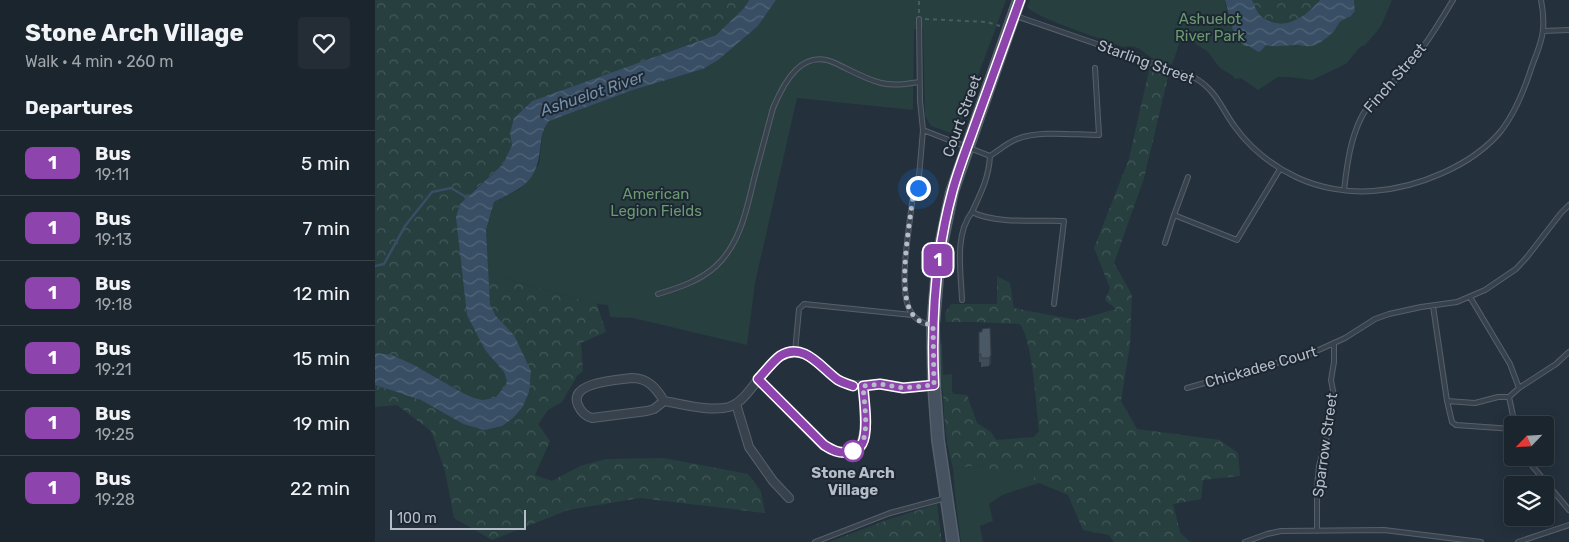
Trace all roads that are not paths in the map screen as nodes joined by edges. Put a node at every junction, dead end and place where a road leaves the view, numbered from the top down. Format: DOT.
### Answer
graph roads {
  1 [pos="1019,0"];
  2 [pos="1453,0"];
  3 [pos="1541,0"];
  4 [pos="1014,16"];
  5 [pos="919,19"];
  6 [pos="1569,30"];
  7 [pos="1543,31"];
  8 [pos="1095,68"];
  9 [pos="919,82"];
  10 [pos="923,130"];
  11 [pos="967,147"];
  12 [pos="991,156"];
  13 [pos="1280,168"];
  14 [pos="1188,177"];
  15 [pos="1344,190"];
  16 [pos="1569,205"];
  17 [pos="972,212"];
  18 [pos="1174,215"];
  19 [pos="1165,243"];
  20 [pos="658,294"];
  21 [pos="1470,297"];
  22 [pos="962,300"];
  23 [pos="1054,304"];
  24 [pos="1433,306"];
  25 [pos="913,315"];
  26 [pos="933,325"];
  27 [pos="1334,344"];
  28 [pos="795,352"];
  29 [pos="1569,352"];
  30 [pos="758,379"];
  31 [pos="934,385"];
  32 [pos="863,386"];
  33 [pos="1187,388"];
  34 [pos="1519,388"];
  35 [pos="1509,397"];
  36 [pos="664,401"];
  37 [pos="1447,401"];
  38 [pos="735,404"];
  39 [pos="1513,416"];
  40 [pos="1504,429"];
  41 [pos="1532,466"];
  42 [pos="789,498"];
  43 [pos="947,498"];
  44 [pos="1569,510"];
  45 [pos="1569,525"];
  46 [pos="1317,531"];
  47 [pos="815,542"];
  48 [pos="953,542"];
  49 [pos="1245,542"];
  50 [pos="1481,542"];
  51 [pos="1518,542"];
  1 -- 4 [label="main road, Court Street"];
  2 -- 15 [label="lane, Finch Street"];
  3 -- 7 [label="lane, Starling Street"];
  4 -- 11 [label="main road, Court Street"];
  4 -- 13 [label="lane, Starling Street"];
  5 -- 9 [label="lane"];
  6 -- 7 [label="lane"];
  7 -- 15 [label="lane, Starling Street"];
  8 -- 12 [label="lane"];
  9 -- 10 [label="lane"];
  9 -- 20 [label="lane"];
  10 -- 11 [label="lane"];
  10 -- 25 [label="lane"];
  11 -- 12 [label="lane"];
  11 -- 26 [label="main road, Court Street"];
  12 -- 17 [label="lane"];
  13 -- 15 [label="lane, Starling Street"];
  13 -- 18 [label="lane"];
  14 -- 18 [label="lane"];
  16 -- 21 [label="lane"];
  17 -- 22 [label="lane"];
  17 -- 23 [label="lane"];
  18 -- 19 [label="lane"];
  21 -- 24 [label="lane"];
  21 -- 34 [label="lane"];
  24 -- 27 [label="lane"];
  24 -- 37 [label="lane"];
  25 -- 26 [label="lane"];
  25 -- 28 [label="lane"];
  26 -- 31 [label="main road, Court Street"];
  27 -- 33 [label="lane, Chickadee Court"];
  27 -- 46 [label="lane, Sparrow Street"];
  28 -- 30 [label="street"];
  28 -- 32 [label="street"];
  29 -- 34 [label="lane"];
  30 -- 32 [label="street"];
  30 -- 38 [label="street"];
  31 -- 32 [label="street"];
  31 -- 43 [label="main road, Court Street"];
  34 -- 35 [label="lane"];
  35 -- 37 [label="lane"];
  35 -- 39 [label="lane"];
  36 -- 36 [label="street"];
  36 -- 38 [label="street"];
  37 -- 40 [label="lane"];
  38 -- 42 [label="street"];
  41 -- 44 [label="lane"];
  43 -- 47 [label="lane"];
  43 -- 48 [label="main road, Court Street"];
  45 -- 51 [label="lane"];
  46 -- 49 [label="lane"];
  46 -- 50 [label="lane"];
}
